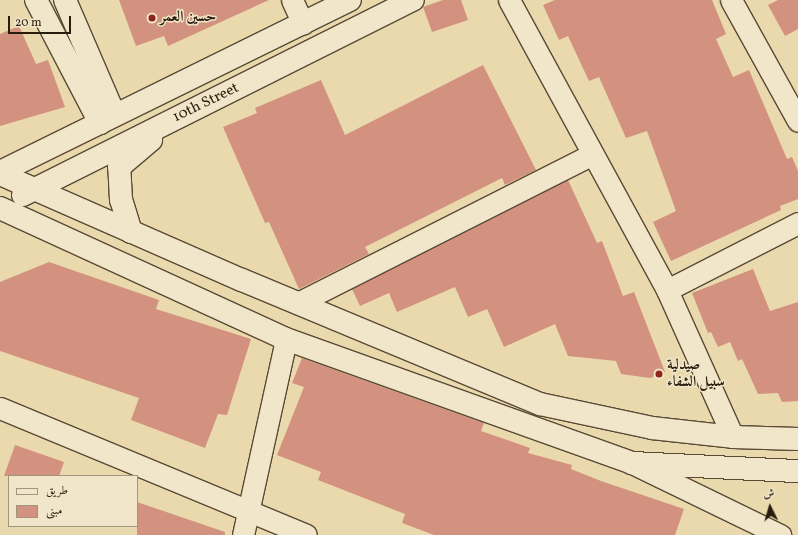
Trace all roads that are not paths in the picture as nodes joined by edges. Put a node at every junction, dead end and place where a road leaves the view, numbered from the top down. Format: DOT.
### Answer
graph roads {
  1 [pos="36,0"];
  2 [pos="65,0"];
  3 [pos="292,0"];
  4 [pos="350,0"];
  5 [pos="413,0"];
  6 [pos="509,0"];
  7 [pos="731,0"];
  8 [pos="303,24"];
  9 [pos="179,117"];
  10 [pos="107,119"];
  11 [pos="798,121"];
  12 [pos="593,154"];
  13 [pos="0,173"];
  14 [pos="32,190"];
  15 [pos="0,208"];
  16 [pos="798,223"];
  17 [pos="131,232"];
  18 [pos="667,290"];
  19 [pos="298,303"];
  20 [pos="286,339"];
  21 [pos="0,408"];
  22 [pos="733,437"];
  23 [pos="798,439"];
  24 [pos="632,463"];
  25 [pos="798,471"];
  26 [pos="248,512"];
  27 [pos="243,535"];
  28 [pos="306,535"];
  29 [pos="780,535"];
  1 -- 10 [label="main road"];
  2 -- 10 [label="main road"];
  3 -- 8 [label="street"];
  4 -- 8 [label="main road, 10th Street"];
  5 -- 9 [label="main road, 10th Street"];
  6 -- 12 [label="street"];
  7 -- 11 [label="street"];
  8 -- 10 [label="main road, 10th Street"];
  9 -- 14 [label="main road, 10th Street"];
  9 -- 17 [label="main road"];
  10 -- 13 [label="main road, 10th Street"];
  12 -- 18 [label="street"];
  12 -- 19 [label="street"];
  13 -- 14 [label="main road"];
  14 -- 15 [label="main road, 10th Street"];
  14 -- 17 [label="main road"];
  15 -- 20 [label="main road"];
  16 -- 18 [label="street"];
  17 -- 19 [label="main road"];
  18 -- 22 [label="street"];
  19 -- 22 [label="main road"];
  20 -- 24 [label="main road"];
  20 -- 26 [label="street"];
  21 -- 26 [label="street"];
  22 -- 23 [label="main road"];
  24 -- 25 [label="main road"];
  24 -- 29 [label="street"];
  26 -- 27 [label="street"];
  26 -- 28 [label="street"];
}
